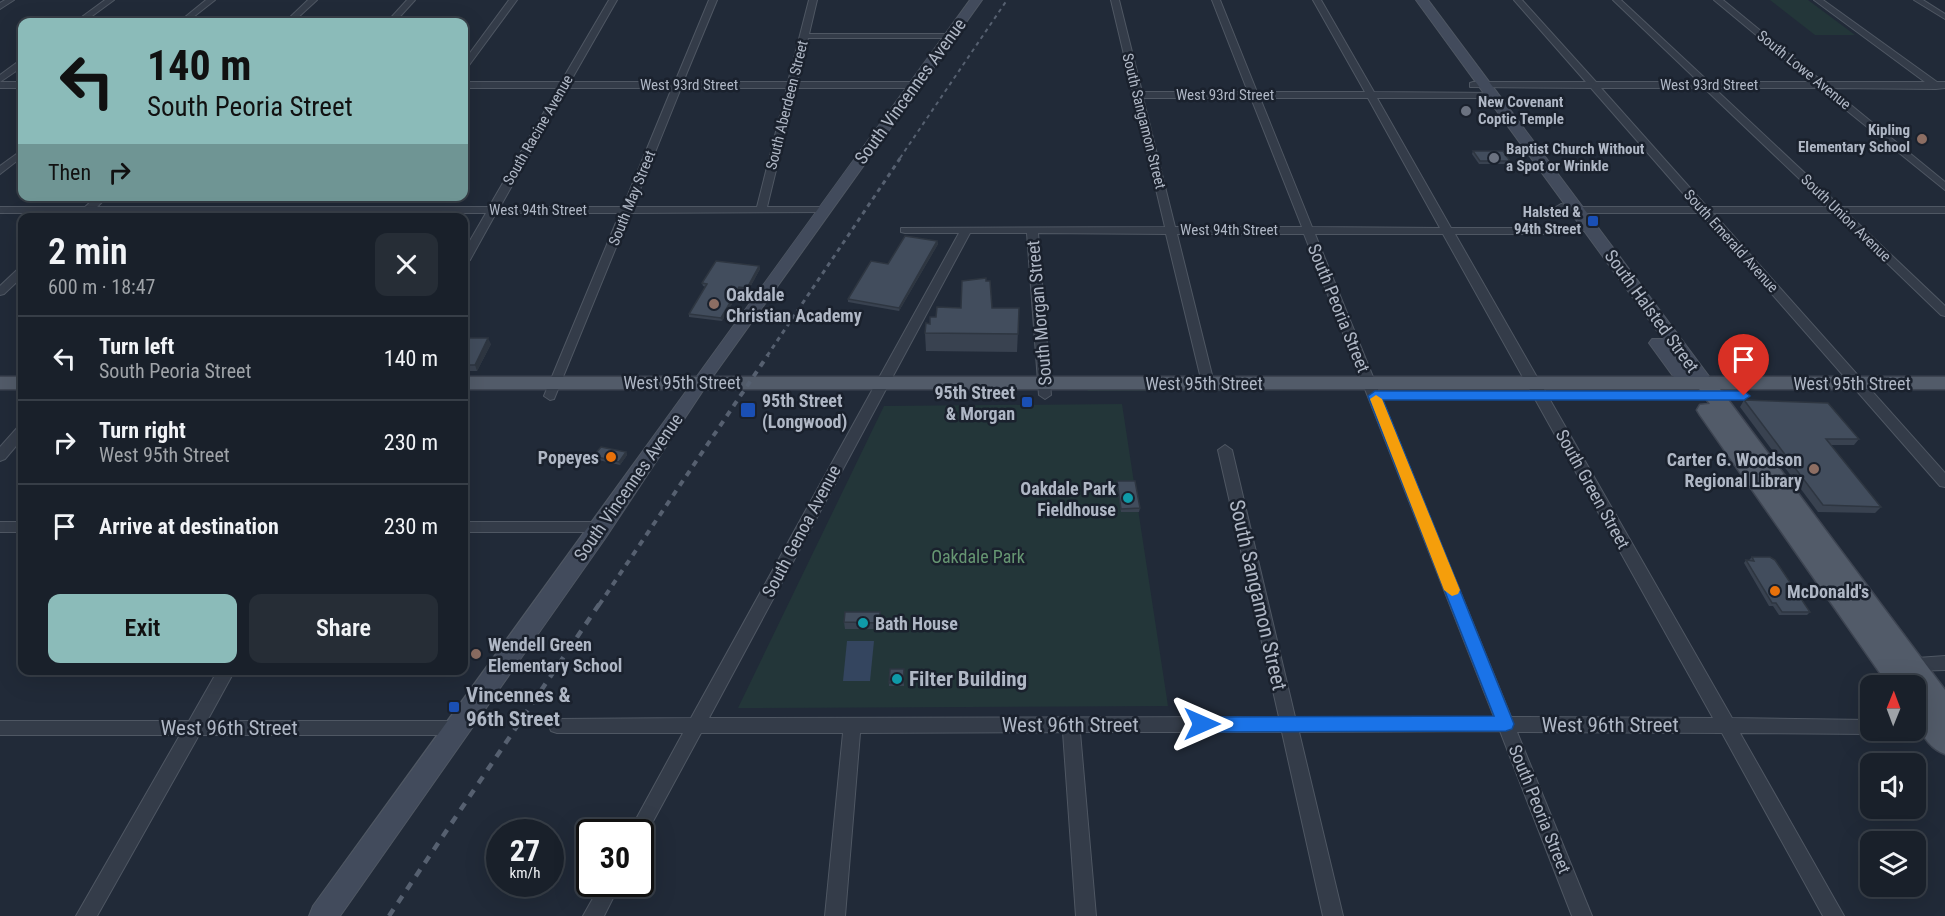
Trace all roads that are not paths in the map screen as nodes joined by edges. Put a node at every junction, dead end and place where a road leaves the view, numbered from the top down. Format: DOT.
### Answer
graph roads {
  1 [pos="10,0"];
  2 [pos="110,0"];
  3 [pos="211,0"];
  4 [pos="313,0"];
  5 [pos="411,0"];
  6 [pos="513,0"];
  7 [pos="613,0"];
  8 [pos="713,0"];
  9 [pos="813,0"];
  10 [pos="976,0"];
  11 [pos="1115,0"];
  12 [pos="1216,0"];
  13 [pos="1317,0"];
  14 [pos="1411,0"];
  15 [pos="1422,0"];
  16 [pos="1518,0"];
  17 [pos="1617,0"];
  18 [pos="1718,0"];
  19 [pos="1818,0"];
  20 [pos="1918,0"];
  21 [pos="0,7"];
  22 [pos="1945,17"];
  23 [pos="85,18"];
  24 [pos="188,18"];
  25 [pos="293,18"];
  26 [pos="395,18"];
  27 [pos="804,36"];
  28 [pos="950,36"];
  29 [pos="468,61"];
  30 [pos="18,66"];
  31 [pos="0,79"];
  32 [pos="0,85"];
  33 [pos="18,85"];
  34 [pos="468,85"];
  35 [pos="564,85"];
  36 [pos="678,85"];
  37 [pos="792,85"];
  38 [pos="914,85"];
  39 [pos="1593,85"];
  40 [pos="1707,85"];
  41 [pos="1822,85"];
  42 [pos="1935,85"];
  43 [pos="1945,85"];
  44 [pos="1483,90"];
  45 [pos="1945,92"];
  46 [pos="1138,95"];
  47 [pos="1254,95"];
  48 [pos="1371,95"];
  49 [pos="18,156"];
  50 [pos="0,171"];
  51 [pos="1945,187"];
  52 [pos="98,201"];
  53 [pos="230,201"];
  54 [pos="1561,207"];
  55 [pos="0,210"];
  56 [pos="493,210"];
  57 [pos="627,210"];
  58 [pos="761,210"];
  59 [pos="824,210"];
  60 [pos="1577,210"];
  61 [pos="1704,210"];
  62 [pos="1838,210"];
  63 [pos="1945,210"];
  64 [pos="63,213"];
  65 [pos="85,213"];
  66 [pos="220,213"];
  67 [pos="389,213"];
  68 [pos="1583,228"];
  69 [pos="905,230"];
  70 [pos="966,230"];
  71 [pos="1032,230"];
  72 [pos="1171,230"];
  73 [pos="1309,231"];
  74 [pos="1447,231"];
  75 [pos="468,253"];
  76 [pos="18,275"];
  77 [pos="0,292"];
  78 [pos="1945,312"];
  79 [pos="18,382"];
  80 [pos="1945,382"];
  81 [pos="0,383"];
  82 [pos="468,383"];
  83 [pos="1208,383"];
  84 [pos="553,389"];
  85 [pos="696,389"];
  86 [pos="878,389"];
  87 [pos="1045,389"];
  88 [pos="1372,389"];
  89 [pos="1536,389"];
  90 [pos="1701,389"];
  91 [pos="1863,389"];
  92 [pos="0,395"];
  93 [pos="18,395"];
  94 [pos="1945,395"];
  95 [pos="468,396"];
  96 [pos="18,436"];
  97 [pos="1225,450"];
  98 [pos="0,456"];
  99 [pos="1945,482"];
  100 [pos="0,527"];
  101 [pos="18,527"];
  102 [pos="468,527"];
  103 [pos="601,527"];
  104 [pos="1945,663"];
  105 [pos="1901,671"];
  106 [pos="224,675"];
  107 [pos="1926,715"];
  108 [pos="1288,724"];
  109 [pos="1506,724"];
  110 [pos="696,725"];
  111 [pos="852,725"];
  112 [pos="1071,725"];
  113 [pos="557,726"];
  114 [pos="1726,726"];
  115 [pos="1860,727"];
  116 [pos="1935,727"];
  117 [pos="0,728"];
  118 [pos="194,728"];
  119 [pos="458,728"];
  120 [pos="645,819"];
  121 [pos="604,897"];
  122 [pos="86,916"];
  123 [pos="323,916"];
  124 [pos="593,916"];
  125 [pos="836,916"];
  126 [pos="1086,916"];
  127 [pos="1333,916"];
  128 [pos="1582,916"];
  129 [pos="1834,916"];
  1 -- 21 [label="street"];
  2 -- 23 [label="street"];
  3 -- 24 [label="street"];
  4 -- 25 [label="street"];
  5 -- 26 [label="street"];
  6 -- 29 [label="street"];
  7 -- 35 [label="street, South Racine Avenue"];
  8 -- 36 [label="street, South May Street"];
  9 -- 27 [label="street, South Aberdeen Street"];
  10 -- 28 [label="main road, South Vincennes Avenue"];
  11 -- 46 [label="street, South Sangamon Street"];
  12 -- 47 [label="street, South Peoria Street"];
  13 -- 48 [label="street, South Green Street"];
  14 -- 44 [label="main road, South Halsted Street"];
  15 -- 44 [label="main road, South Halsted Street"];
  16 -- 39 [label="street, South Emerald Avenue"];
  17 -- 40 [label="street, South Union Avenue"];
  18 -- 41 [label="street, South Lowe Avenue"];
  19 -- 42 [label="street"];
  20 -- 22 [label="street"];
  27 -- 28 [label="street"];
  27 -- 37 [label="street, South Aberdeen Street"];
  28 -- 38 [label="main road, South Vincennes Avenue"];
  30 -- 31 [label="street"];
  32 -- 33 [label="street"];
  34 -- 35 [label="street, West 93rd Street"];
  35 -- 36 [label="street, West 93rd Street"];
  35 -- 56 [label="street, South Racine Avenue"];
  36 -- 37 [label="street, West 93rd Street"];
  36 -- 57 [label="street, South May Street"];
  37 -- 38 [label="street, West 93rd Street"];
  37 -- 58 [label="street, South Aberdeen Street"];
  38 -- 59 [label="main road, South Vincennes Avenue"];
  39 -- 40 [label="street, West 93rd Street"];
  39 -- 44 [label="street, West 93rd Street"];
  39 -- 61 [label="street, South Emerald Avenue"];
  40 -- 41 [label="street, West 93rd Street"];
  40 -- 62 [label="street, South Union Avenue"];
  41 -- 42 [label="street, West 93rd Street"];
  41 -- 51 [label="street, South Lowe Avenue"];
  42 -- 43 [label="street, West 93rd Street"];
  42 -- 45 [label="street"];
  44 -- 48 [label="street, West 93rd Street"];
  44 -- 54 [label="main road, South Halsted Street"];
  44 -- 60 [label="main road, South Halsted Street"];
  46 -- 47 [label="street, West 93rd Street"];
  46 -- 72 [label="street, South Sangamon Street"];
  47 -- 48 [label="street, West 93rd Street"];
  47 -- 73 [label="street, South Peoria Street"];
  48 -- 74 [label="street, South Green Street"];
  49 -- 50 [label="street"];
  52 -- 65 [label="street"];
  53 -- 66 [label="street"];
  54 -- 60 [label="street"];
  54 -- 68 [label="main road, South Halsted Street"];
  55 -- 64 [label="street, West 94th Street"];
  56 -- 57 [label="street, West 94th Street"];
  56 -- 67 [label="street, West 94th Street"];
  56 -- 75 [label="street, South Racine Avenue"];
  57 -- 58 [label="street, West 94th Street"];
  57 -- 84 [label="street, South May Street"];
  58 -- 59 [label="street, West 94th Street"];
  59 -- 85 [label="main road, South Vincennes Avenue"];
  60 -- 61 [label="street"];
  60 -- 68 [label="main road, South Halsted Street"];
  61 -- 62 [label="street"];
  61 -- 91 [label="street, South Emerald Avenue"];
  62 -- 63 [label="street"];
  62 -- 78 [label="street, South Union Avenue"];
  68 -- 74 [label="street, West 94th Street"];
  68 -- 90 [label="main road, South Halsted Street"];
  69 -- 70 [label="street, West 94th Street"];
  70 -- 71 [label="street, West 94th Street"];
  70 -- 86 [label="street, South Genoa Avenue"];
  71 -- 72 [label="street, West 94th Street"];
  71 -- 87 [label="street, South Morgan Street"];
  72 -- 73 [label="street, West 94th Street"];
  72 -- 83 [label="street, South Sangamon Street"];
  73 -- 74 [label="street, West 94th Street"];
  73 -- 88 [label="street, South Peoria Street"];
  74 -- 89 [label="street, South Green Street"];
  76 -- 77 [label="street"];
  79 -- 81 [label="main road"];
  80 -- 91 [label="main road, West 95th Street"];
  82 -- 84 [label="main road, West 95th Street"];
  83 -- 87 [label="main road, West 95th Street"];
  83 -- 88 [label="main road, West 95th Street"];
  84 -- 85 [label="main road, West 95th Street"];
  84 -- 95 [label="main road, West 95th Street"];
  85 -- 86 [label="main road, West 95th Street"];
  85 -- 103 [label="main road, South Vincennes Avenue"];
  86 -- 87 [label="main road, West 95th Street"];
  86 -- 110 [label="street, South Genoa Avenue"];
  87 -- 88 [label="main road, West 95th Street"];
  88 -- 89 [label="main road, West 95th Street"];
  88 -- 109 [label="street, South Peoria Street"];
  89 -- 90 [label="main road, West 95th Street"];
  89 -- 114 [label="street, South Green Street"];
  90 -- 91 [label="main road, West 95th Street"];
  90 -- 105 [label="main road, South Halsted Street"];
  91 -- 94 [label="main road, West 95th Street"];
  91 -- 99 [label="street, South Emerald Avenue"];
  92 -- 93 [label="main road"];
  96 -- 98 [label="street"];
  97 -- 108 [label="street, South Sangamon Street"];
  100 -- 101 [label="street"];
  102 -- 103 [label="street"];
  103 -- 119 [label="main road, South Vincennes Avenue"];
  104 -- 105 [label="street"];
  105 -- 116 [label="main road, South Halsted Street"];
  106 -- 118 [label="street"];
  107 -- 116 [label="main road, South Halsted Street"];
  108 -- 109 [label="street, West 96th Street"];
  108 -- 112 [label="street, West 96th Street"];
  108 -- 127 [label="street, South Sangamon Street"];
  109 -- 114 [label="street, West 96th Street"];
  109 -- 128 [label="street, South Peoria Street"];
  110 -- 111 [label="street, West 96th Street"];
  110 -- 113 [label="street, West 96th Street"];
  110 -- 120 [label="street, South Genoa Avenue"];
  111 -- 112 [label="street, West 96th Street"];
  111 -- 125 [label="street"];
  112 -- 126 [label="street"];
  114 -- 115 [label="street, West 96th Street"];
  114 -- 129 [label="street, South Green Street"];
  117 -- 118 [label="street, West 96th Street"];
  118 -- 119 [label="street, West 96th Street"];
  118 -- 122 [label="street"];
  119 -- 123 [label="main road, South Vincennes Avenue"];
  121 -- 124 [label="street"];
}
